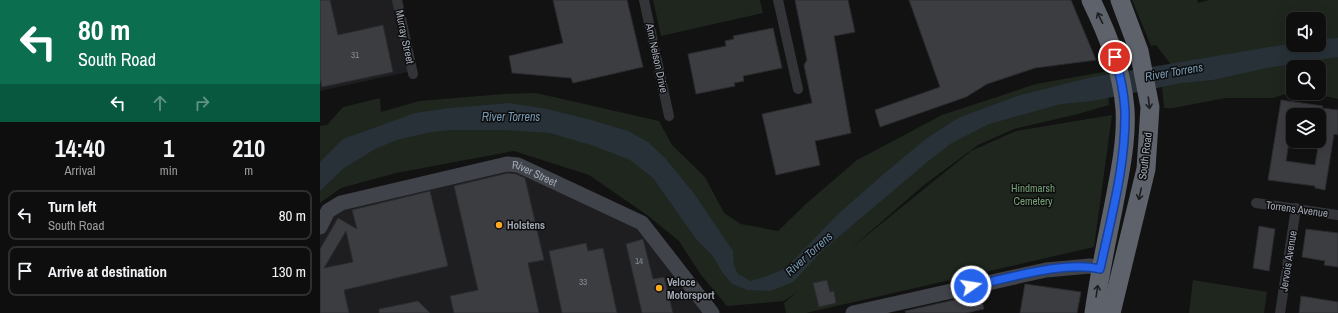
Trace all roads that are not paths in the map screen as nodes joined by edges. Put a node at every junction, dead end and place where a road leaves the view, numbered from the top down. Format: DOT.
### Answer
graph roads {
  1 [pos="397,0"];
  2 [pos="644,0"];
  3 [pos="778,0"];
  4 [pos="1091,0"];
  5 [pos="1120,0"];
  6 [pos="413,74"];
  7 [pos="798,89"];
  8 [pos="669,116"];
  9 [pos="1256,203"];
  10 [pos="1296,208"];
  11 [pos="1338,215"];
  12 [pos="320,227"];
  13 [pos="1100,269"];
  14 [pos="898,308"];
  15 [pos="712,313"];
  16 [pos="853,313"];
  17 [pos="1094,313"];
  18 [pos="1111,313"];
  19 [pos="1280,313"];
  1 -- 6 [label="street, Murray Street"];
  2 -- 8 [label="street, Ann Nelson Drive"];
  3 -- 7 [label="street"];
  13 -- 4 [label="highway, South Road, one-way"];
  5 -- 18 [label="highway, South Road, one-way"];
  9 -- 10 [label="street, Torrens Avenue"];
  10 -- 11 [label="street, Torrens Avenue"];
  10 -- 19 [label="street, Jervois Avenue"];
  12 -- 15 [label="street, River Street"];
  13 -- 14 [label="street"];
  17 -- 13 [label="highway, South Road, one-way"];
  14 -- 16 [label="street"];
}
